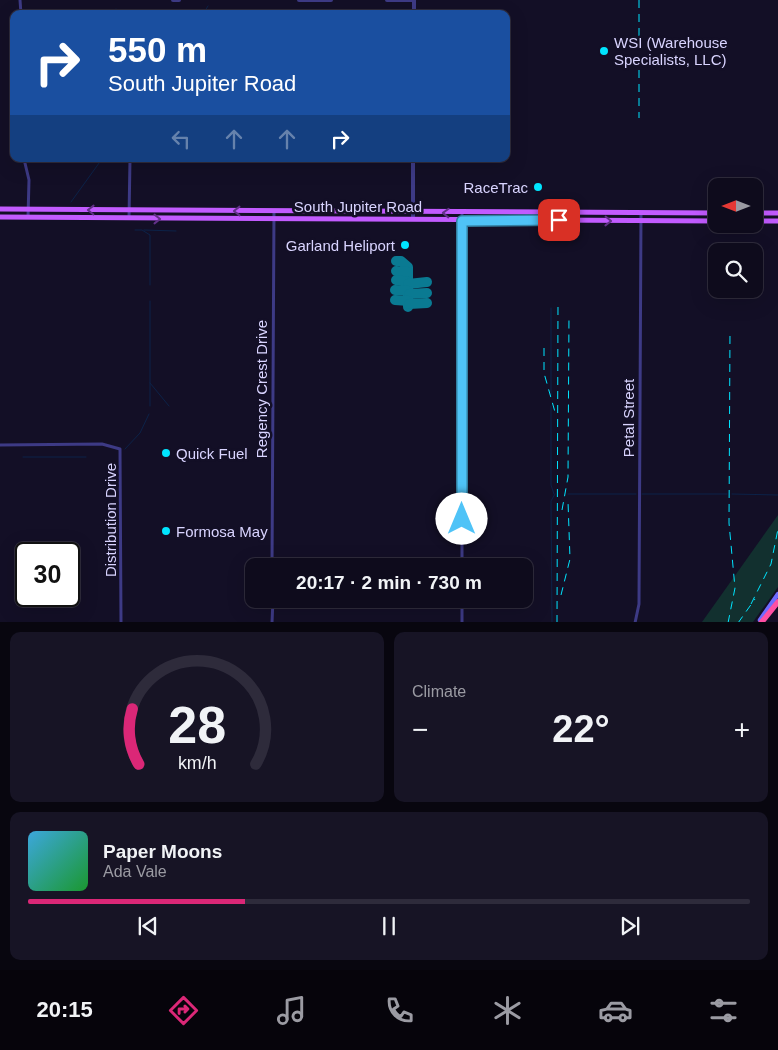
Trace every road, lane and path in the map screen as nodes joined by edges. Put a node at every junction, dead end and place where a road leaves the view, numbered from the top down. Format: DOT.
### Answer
graph roads {
  1 [pos="173,0"];
  2 [pos="179,0"];
  3 [pos="299,0"];
  4 [pos="331,0"];
  5 [pos="387,0"];
  6 [pos="414,0"];
  7 [pos="25,162"];
  8 [pos="130,162"];
  9 [pos="413,162"];
  10 [pos="0,210"];
  11 [pos="28,210"];
  12 [pos="129,210"];
  13 [pos="185,211"];
  14 [pos="274,211"];
  15 [pos="413,212"];
  16 [pos="462,213"];
  17 [pos="641,213"];
  18 [pos="695,213"];
  19 [pos="708,213"];
  20 [pos="763,213"];
  21 [pos="778,213"];
  22 [pos="0,217"];
  23 [pos="28,217"];
  24 [pos="274,218"];
  25 [pos="129,219"];
  26 [pos="185,219"];
  27 [pos="413,219"];
  28 [pos="462,221"];
  29 [pos="641,221"];
  30 [pos="696,221"];
  31 [pos="708,221"];
  32 [pos="763,221"];
  33 [pos="778,221"];
  34 [pos="0,445"];
  35 [pos="272,558"];
  36 [pos="462,558"];
  37 [pos="778,594"];
  38 [pos="778,602"];
  39 [pos="273,608"];
  40 [pos="462,608"];
  41 [pos="121,622"];
  42 [pos="272,622"];
  43 [pos="462,622"];
  44 [pos="635,622"];
  45 [pos="760,622"];
  1 -- 2 [label="street"];
  3 -- 4 [label="street"];
  5 -- 6 [label="street"];
  7 -- 11 [label="street"];
  8 -- 12 [label="street"];
  9 -- 15 [label="street"];
  10 -- 11 [label="main road, South Jupiter Road"];
  12 -- 11 [label="main road, South Jupiter Road, one-way"];
  11 -- 23 [label="street"];
  12 -- 13 [label="main road, South Jupiter Road"];
  12 -- 25 [label="street"];
  14 -- 13 [label="main road, South Jupiter Road, one-way"];
  13 -- 26 [label="main road"];
  14 -- 15 [label="main road, South Jupiter Road"];
  14 -- 24 [label="street, Regency Crest Drive"];
  16 -- 15 [label="main road, South Jupiter Road, one-way"];
  15 -- 27 [label="street"];
  16 -- 17 [label="main road, South Jupiter Road"];
  16 -- 28 [label="street"];
  17 -- 18 [label="main road, South Jupiter Road"];
  17 -- 29 [label="street, Petal Street"];
  18 -- 19 [label="main road, South Jupiter Road"];
  18 -- 30 [label="main road"];
  20 -- 21 [label="main road"];
  22 -- 23 [label="main road, South Jupiter Road"];
  23 -- 25 [label="main road, South Jupiter Road"];
  24 -- 26 [label="main road, South Jupiter Road"];
  24 -- 27 [label="main road, South Jupiter Road"];
  24 -- 35 [label="street, Regency Crest Drive"];
  25 -- 26 [label="main road, South Jupiter Road, one-way"];
  27 -- 28 [label="main road, South Jupiter Road"];
  28 -- 29 [label="main road, South Jupiter Road, one-way"];
  28 -- 36 [label="street"];
  29 -- 30 [label="main road, South Jupiter Road"];
  29 -- 44 [label="street, Petal Street"];
  30 -- 31 [label="main road, South Jupiter Road"];
  32 -- 33 [label="main road"];
  34 -- 41 [label="street, Distribution Drive"];
  37 -- 45 [label="main road"];
  38 -- 45 [label="highway"];
  39 -- 42 [label="street"];
  40 -- 43 [label="street"];
}
